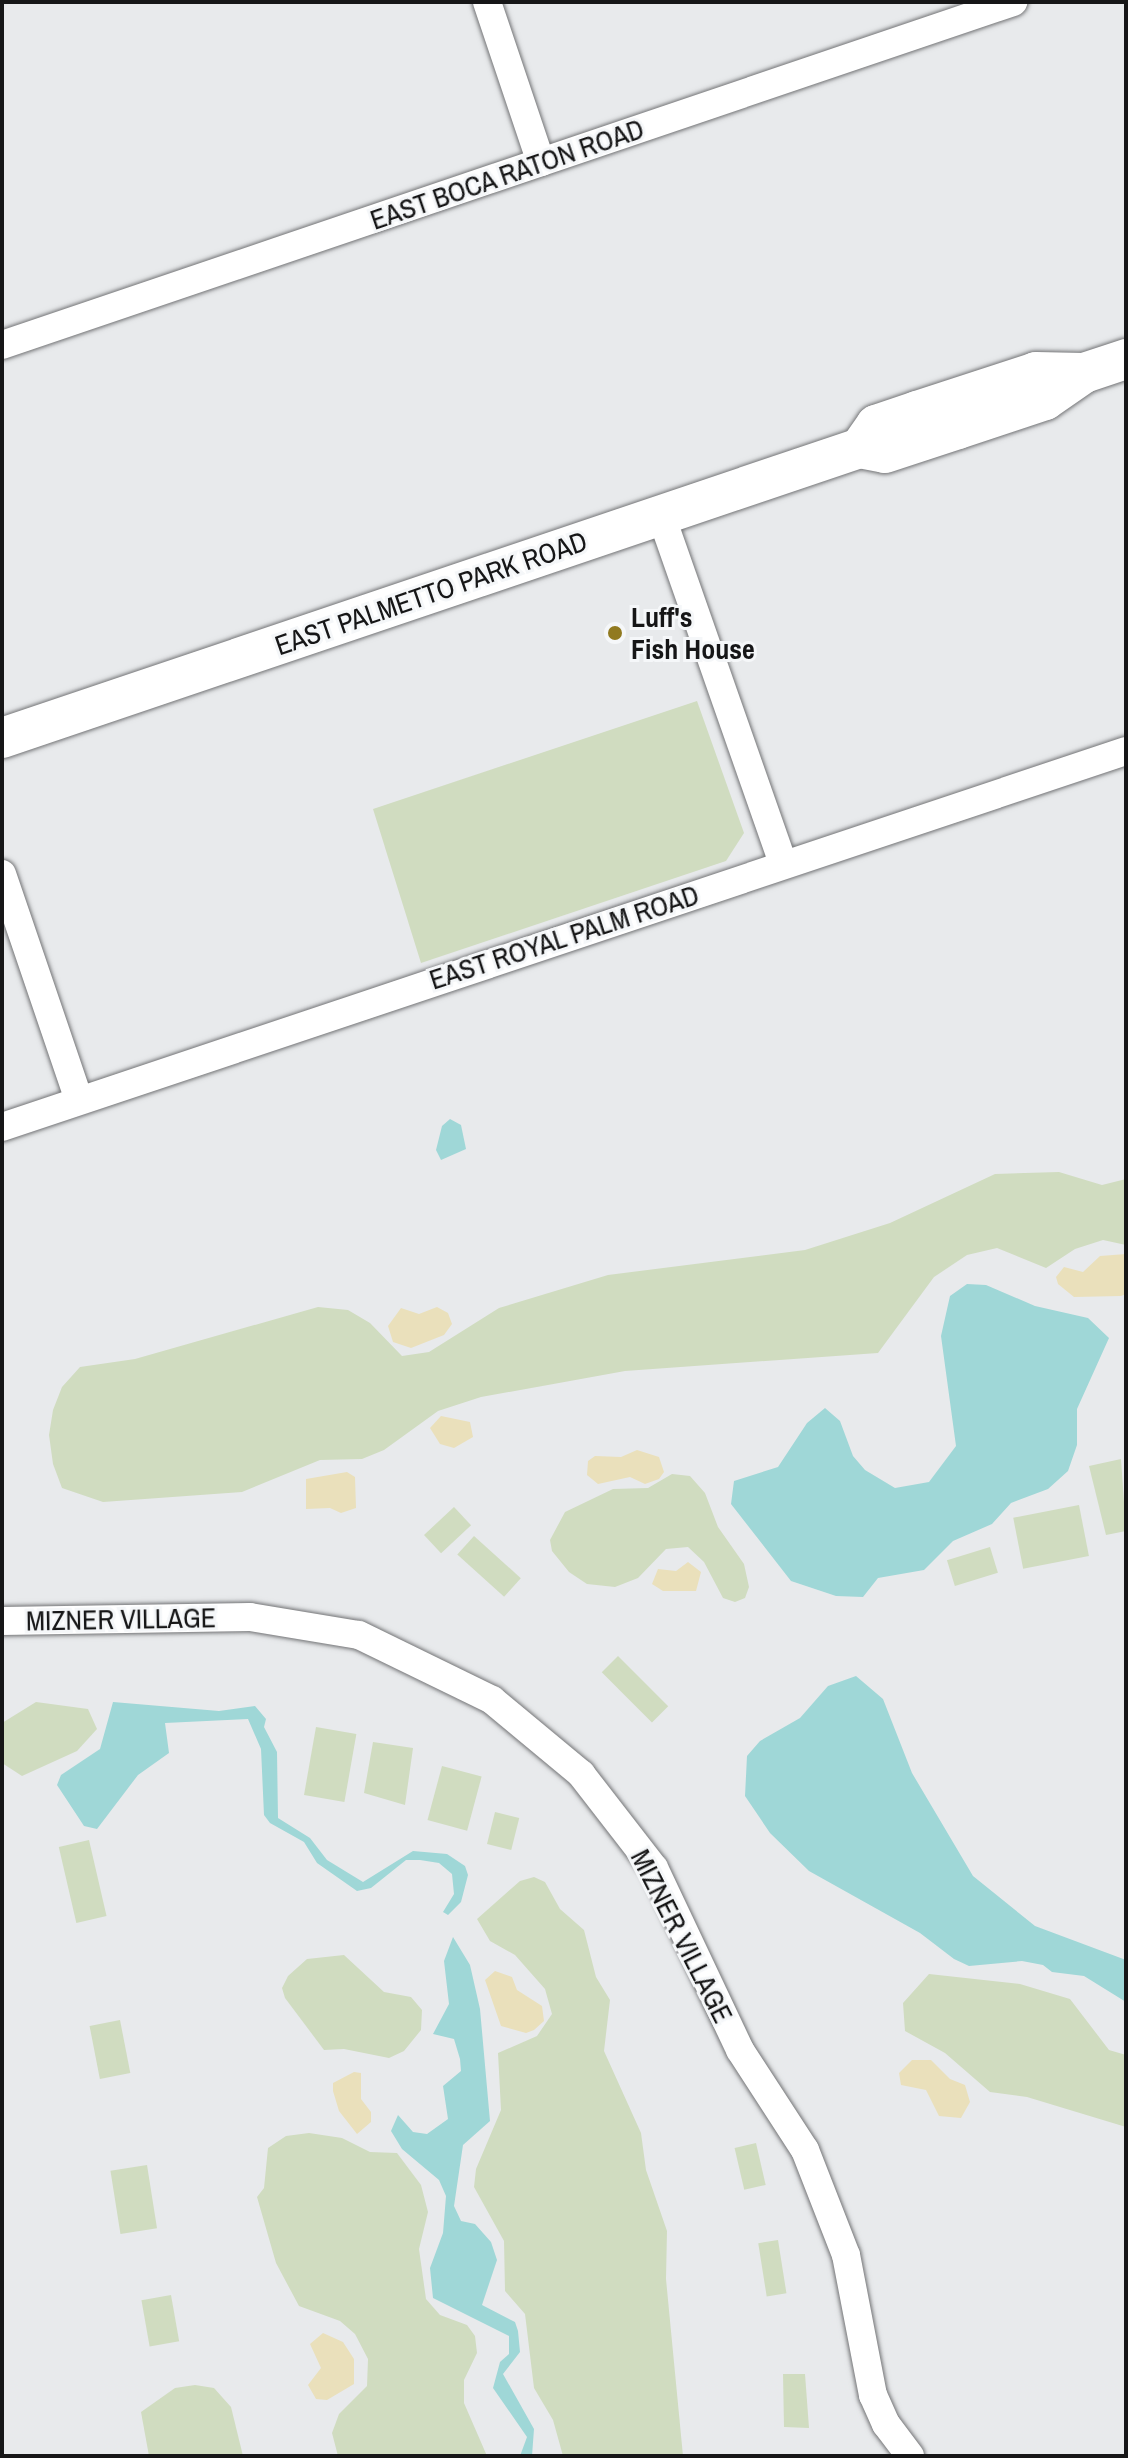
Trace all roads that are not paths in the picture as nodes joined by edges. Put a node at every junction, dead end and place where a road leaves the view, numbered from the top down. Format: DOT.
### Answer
graph roads {
  1 [pos="487,2"];
  2 [pos="1013,2"];
  3 [pos="541,162"];
  4 [pos="2,345"];
  5 [pos="1126,359"];
  6 [pos="661,515"];
  7 [pos="2,738"];
  8 [pos="1126,751"];
  9 [pos="783,864"];
  10 [pos="2,874"];
  11 [pos="79,1100"];
  12 [pos="2,1127"];
  13 [pos="2,1621"];
  14 [pos="910,2456"];
  1 -- 3 [label="street"];
  2 -- 3 [label="street, EAST BOCA RATON ROAD"];
  3 -- 4 [label="street, EAST BOCA RATON ROAD"];
  5 -- 6 [label="main road, EAST PALMETTO PARK ROAD"];
  6 -- 7 [label="main road, EAST PALMETTO PARK ROAD"];
  6 -- 9 [label="street"];
  8 -- 9 [label="street, EAST ROYAL PALM ROAD"];
  9 -- 11 [label="street, EAST ROYAL PALM ROAD"];
  10 -- 11 [label="street"];
  11 -- 12 [label="street, EAST ROYAL PALM ROAD"];
  13 -- 14 [label="street, MIZNER VILLAGE"];
}
